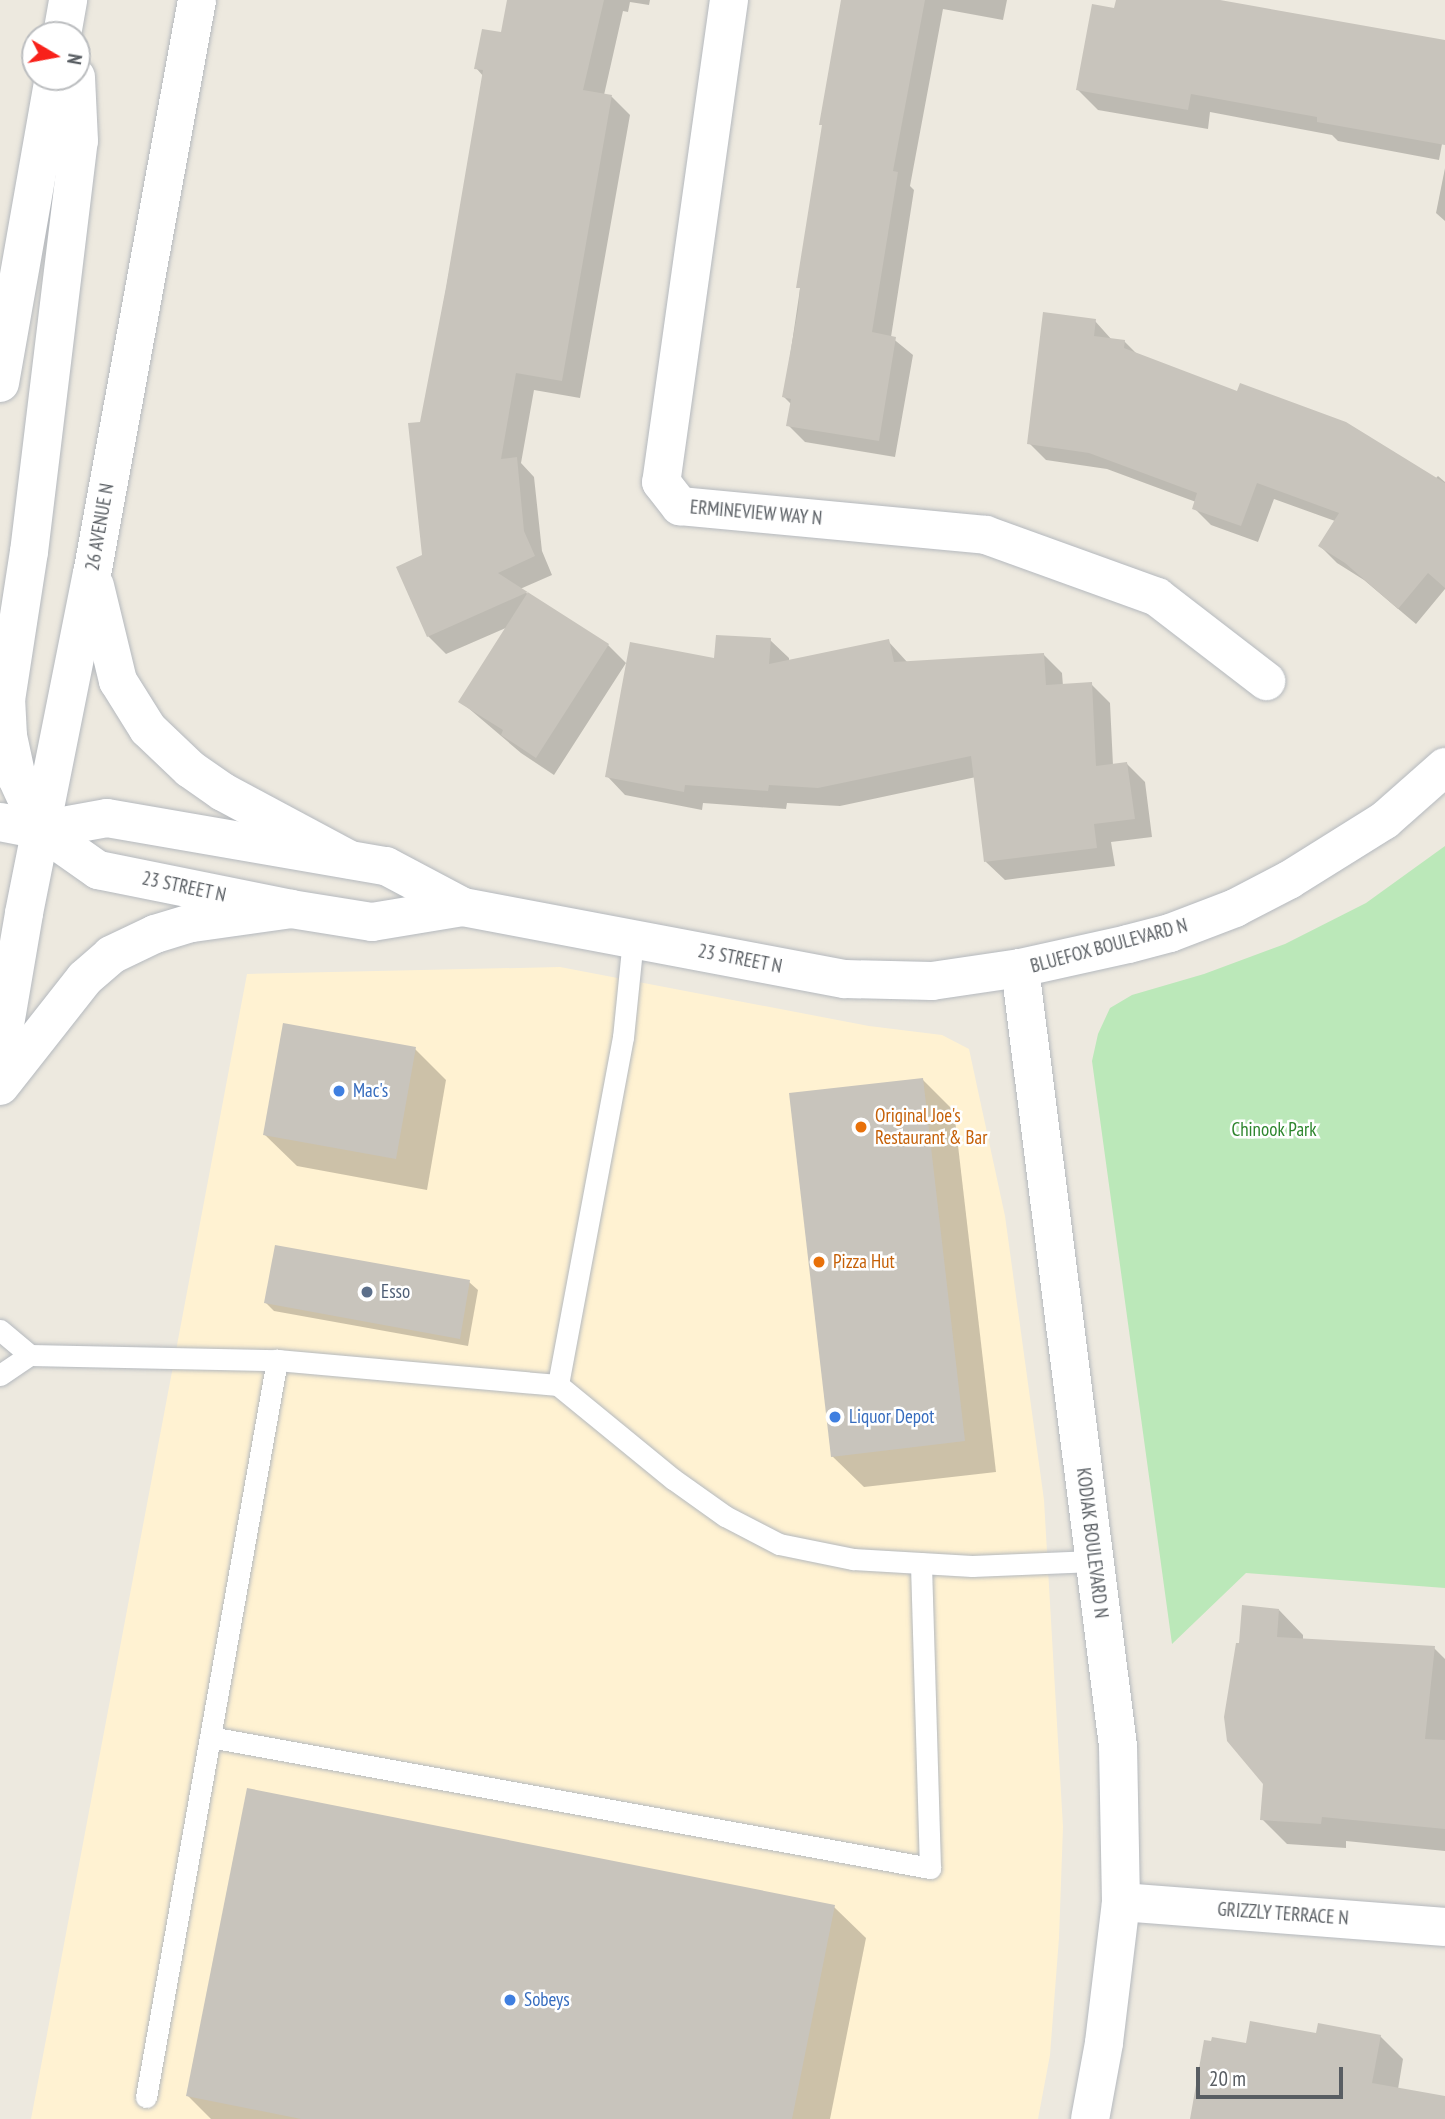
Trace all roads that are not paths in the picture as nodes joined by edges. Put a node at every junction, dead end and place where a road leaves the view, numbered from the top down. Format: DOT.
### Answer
graph roads {
  1 [pos="70,0"];
  2 [pos="197,0"];
  3 [pos="729,0"];
  4 [pos="65,21"];
  5 [pos="72,21"];
  6 [pos="52,91"];
  7 [pos="77,91"];
  8 [pos="0,383"];
  9 [pos="92,574"];
  10 [pos="1266,681"];
  11 [pos="1445,767"];
  12 [pos="0,822"];
  13 [pos="41,830"];
  14 [pos="348,859"];
  15 [pos="463,907"];
  16 [pos="291,909"];
  17 [pos="633,939"];
  18 [pos="1020,968"];
  19 [pos="0,1054"];
  20 [pos="0,1086"];
  21 [pos="0,1331"];
  22 [pos="30,1355"];
  23 [pos="277,1360"];
  24 [pos="0,1375"];
  25 [pos="558,1385"];
  26 [pos="1094,1562"];
  27 [pos="921,1563"];
  28 [pos="210,1738"];
  29 [pos="1121,1902"];
  30 [pos="1445,1927"];
  31 [pos="146,2097"];
  32 [pos="1090,2119"];
  1 -- 4 [label="street"];
  1 -- 5 [label="street"];
  2 -- 9 [label="street, 26 AVENUE N"];
  3 -- 10 [label="street, ERMINEVIEW WAY N"];
  6 -- 8 [label="street"];
  7 -- 13 [label="street"];
  9 -- 13 [label="street, 26 AVENUE N"];
  9 -- 14 [label="street"];
  11 -- 18 [label="street, BLUEFOX BOULEVARD N"];
  12 -- 13 [label="street, 23 STREET N"];
  13 -- 14 [label="street, 23 STREET N"];
  13 -- 16 [label="street, 23 STREET N"];
  13 -- 19 [label="street, 26 AVENUE N"];
  14 -- 15 [label="street, 23 STREET N"];
  15 -- 16 [label="street, 23 STREET N"];
  15 -- 17 [label="street, 23 STREET N"];
  16 -- 20 [label="street"];
  17 -- 18 [label="street, 23 STREET N"];
  17 -- 25 [label="lane"];
  18 -- 26 [label="street, KODIAK BOULEVARD N"];
  21 -- 22 [label="lane"];
  22 -- 23 [label="lane"];
  22 -- 24 [label="lane"];
  23 -- 25 [label="lane"];
  23 -- 28 [label="lane"];
  25 -- 27 [label="lane"];
  26 -- 27 [label="lane"];
  26 -- 29 [label="street, KODIAK BOULEVARD N"];
  27 -- 28 [label="lane"];
  28 -- 31 [label="lane"];
  29 -- 30 [label="street, GRIZZLY TERRACE N"];
  29 -- 32 [label="street, KODIAK BOULEVARD N"];
}
